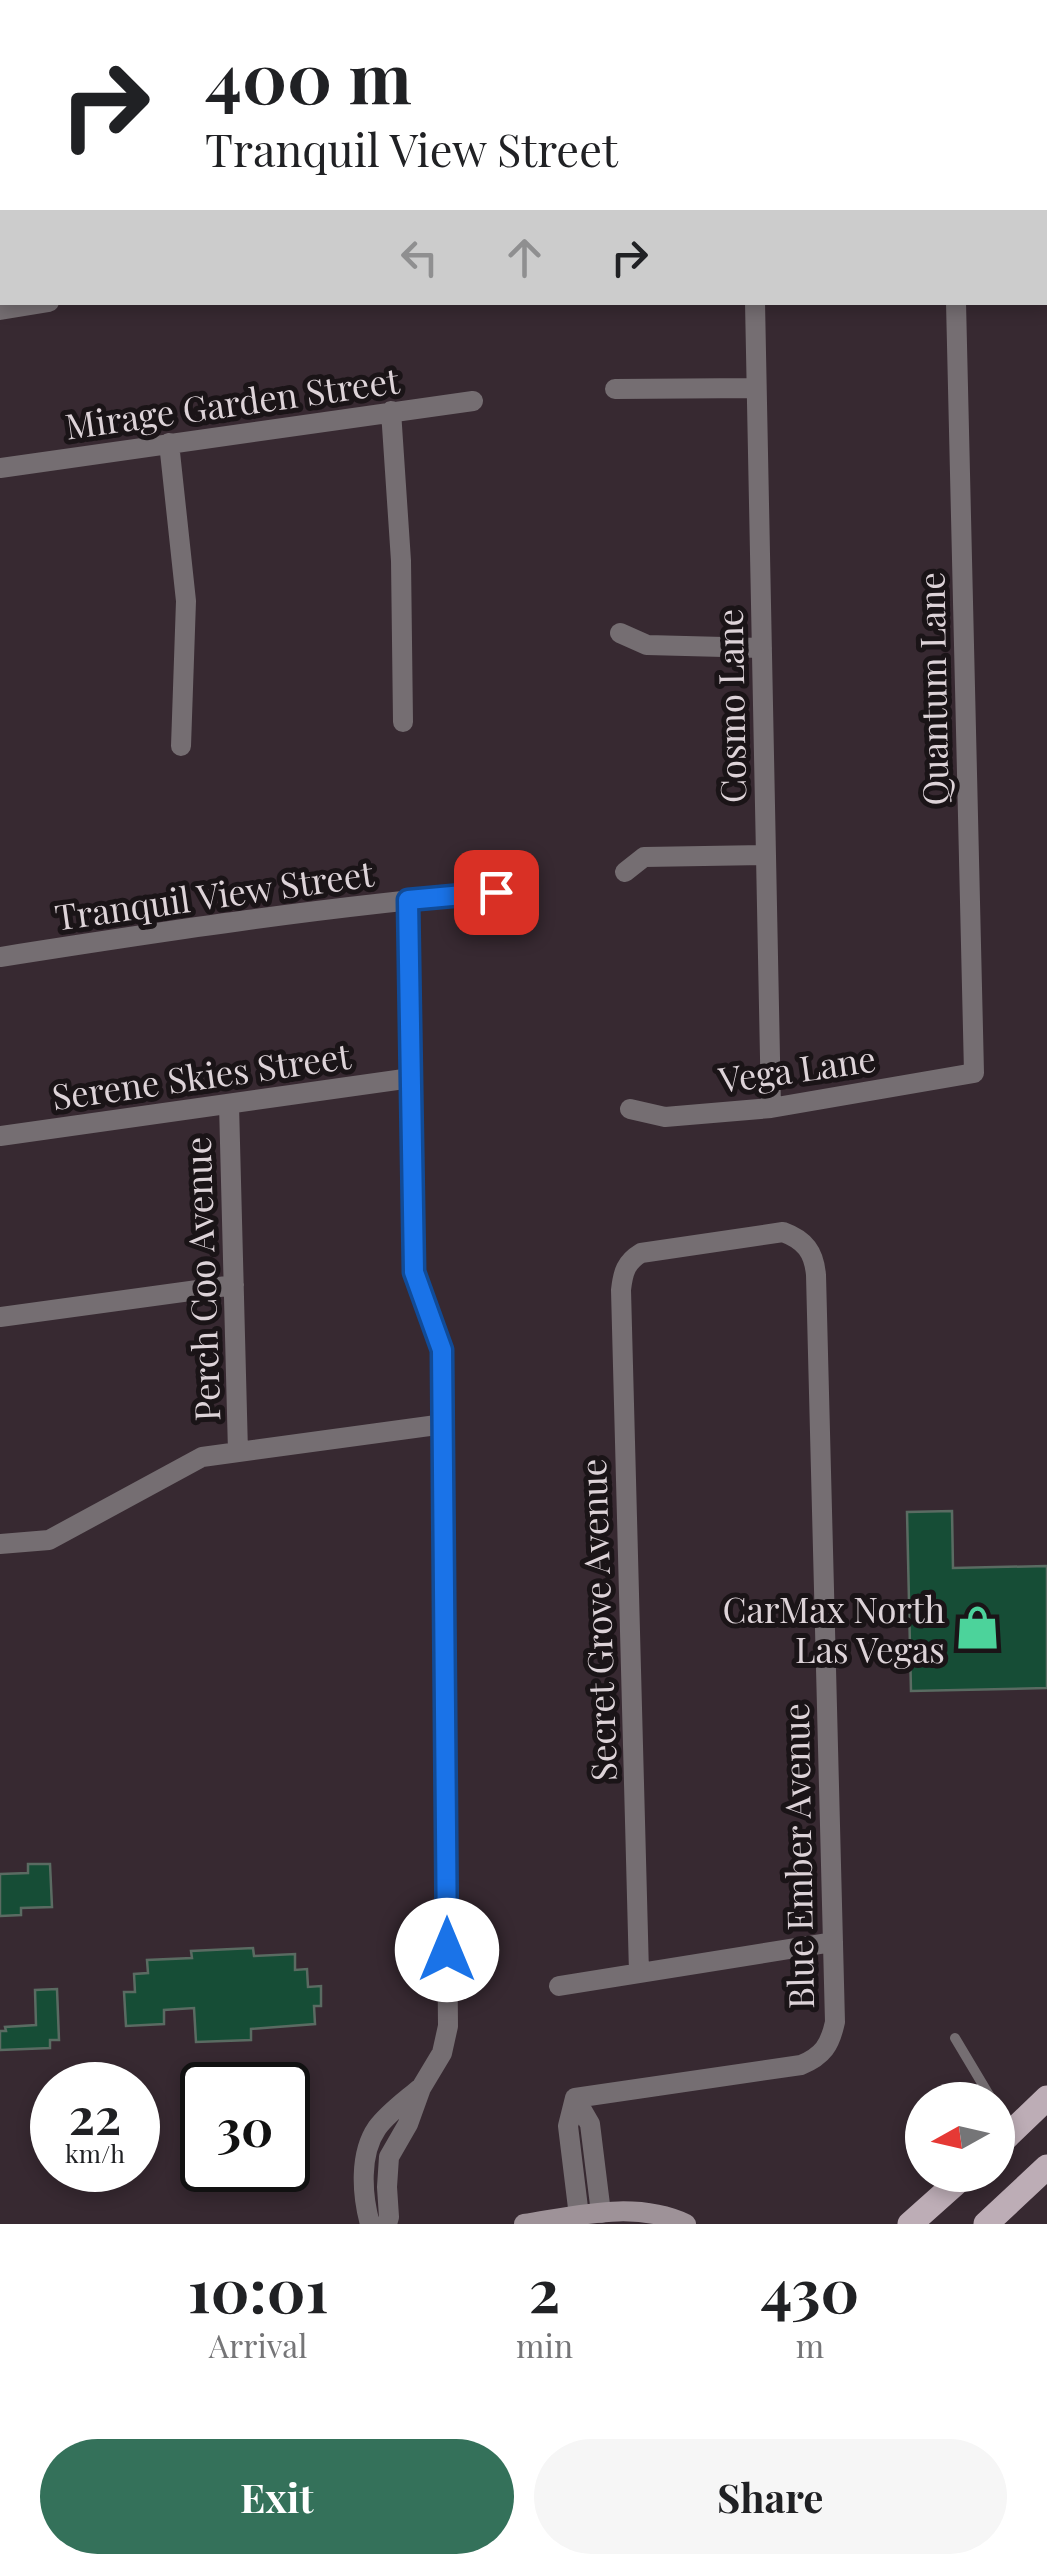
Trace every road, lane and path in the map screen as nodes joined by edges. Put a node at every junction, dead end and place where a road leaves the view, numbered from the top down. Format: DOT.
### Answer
graph roads {
  1 [pos="31,305"];
  2 [pos="755,305"];
  3 [pos="956,305"];
  4 [pos="0,310"];
  5 [pos="756,388"];
  6 [pos="615,390"];
  7 [pos="474,401"];
  8 [pos="391,411"];
  9 [pos="169,443"];
  10 [pos="0,468"];
  11 [pos="620,633"];
  12 [pos="762,648"];
  13 [pos="403,722"];
  14 [pos="180,746"];
  15 [pos="766,855"];
  16 [pos="625,872"];
  17 [pos="496,892"];
  18 [pos="408,900"];
  19 [pos="0,956"];
  20 [pos="974,1073"];
  21 [pos="411,1078"];
  22 [pos="229,1104"];
  23 [pos="771,1108"];
  24 [pos="630,1109"];
  25 [pos="0,1136"];
  26 [pos="626,1265"];
  27 [pos="234,1286"];
  28 [pos="0,1317"];
  29 [pos="444,1424"];
  30 [pos="238,1452"];
  31 [pos="0,1544"];
  32 [pos="832,1942"];
  33 [pos="640,1974"];
  34 [pos="559,1986"];
  35 [pos="955,2038"];
  36 [pos="981,2082"];
  37 [pos="421,2088"];
  38 [pos="575,2098"];
  39 [pos="1047,2098"];
  40 [pos="1015,2121"];
  41 [pos="593,2148"];
  42 [pos="571,2151"];
  43 [pos="1047,2167"];
  44 [pos="945,2192"];
  45 [pos="601,2213"];
  46 [pos="579,2216"];
  47 [pos="370,2224"];
  48 [pos="387,2224"];
  49 [pos="524,2224"];
  50 [pos="686,2224"];
  51 [pos="910,2224"];
  52 [pos="986,2224"];
  1 -- 4 [label="street"];
  2 -- 5 [label="street, Cosmo Lane"];
  3 -- 20 [label="street, Quantum Lane"];
  5 -- 6 [label="street"];
  5 -- 12 [label="street, Cosmo Lane"];
  7 -- 8 [label="street, Mirage Garden Street"];
  8 -- 9 [label="street, Mirage Garden Street"];
  8 -- 13 [label="street"];
  9 -- 10 [label="street, Mirage Garden Street"];
  9 -- 14 [label="street"];
  11 -- 12 [label="street"];
  12 -- 15 [label="street, Cosmo Lane"];
  15 -- 16 [label="street"];
  15 -- 23 [label="street, Cosmo Lane"];
  17 -- 18 [label="street, Tranquil View Street"];
  18 -- 19 [label="street, Tranquil View Street"];
  18 -- 21 [label="street"];
  20 -- 23 [label="street, Vega Lane"];
  21 -- 22 [label="street, Serene Skies Street"];
  21 -- 29 [label="street"];
  22 -- 25 [label="street, Serene Skies Street"];
  22 -- 27 [label="street, Perch Coo Avenue"];
  23 -- 24 [label="street, Vega Lane"];
  26 -- 32 [label="street, Blue Ember Avenue"];
  26 -- 33 [label="street, Secret Grove Avenue"];
  27 -- 28 [label="street"];
  27 -- 30 [label="street, Perch Coo Avenue"];
  29 -- 30 [label="street"];
  29 -- 37 [label="street"];
  30 -- 31 [label="street"];
  32 -- 33 [label="street"];
  32 -- 38 [label="street, Blue Ember Avenue"];
  33 -- 34 [label="street"];
  35 -- 36 [label="lane"];
  37 -- 47 [label="street"];
  37 -- 48 [label="street"];
  38 -- 41 [label="street"];
  38 -- 42 [label="street"];
  39 -- 40 [label="main road"];
  41 -- 42 [label="lane"];
  41 -- 45 [label="street"];
  42 -- 46 [label="street"];
  43 -- 52 [label="main road"];
  44 -- 51 [label="main road"];
  45 -- 46 [label="main road"];
  45 -- 50 [label="main road"];
  46 -- 49 [label="main road"];
}
